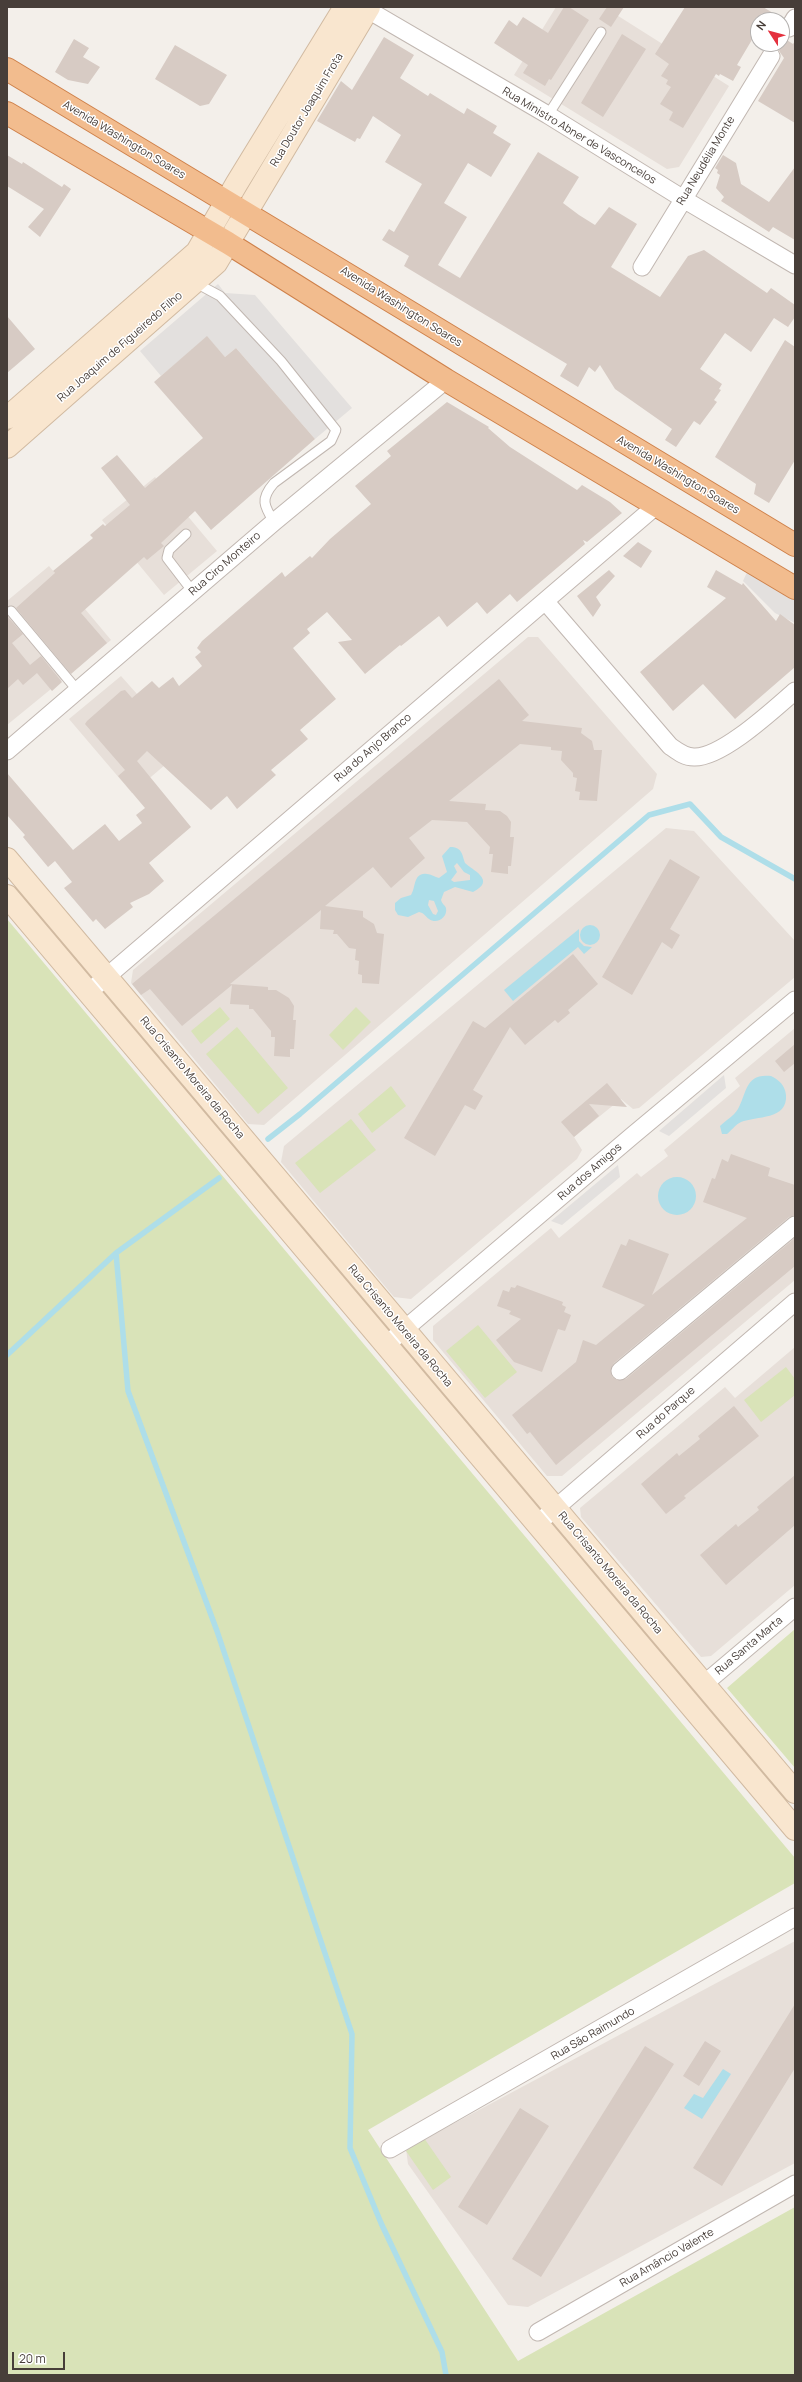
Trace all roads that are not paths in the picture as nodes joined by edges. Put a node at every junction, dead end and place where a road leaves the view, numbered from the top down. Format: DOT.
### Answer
graph roads {
  1 [pos="345,7"];
  2 [pos="366,8"];
  3 [pos="601,32"];
  4 [pos="771,56"];
  5 [pos="7,69"];
  6 [pos="7,113"];
  7 [pos="548,115"];
  8 [pos="683,199"];
  9 [pos="226,201"];
  10 [pos="245,213"];
  11 [pos="208,232"];
  12 [pos="228,243"];
  13 [pos="795,265"];
  14 [pos="642,267"];
  15 [pos="194,282"];
  16 [pos="446,380"];
  17 [pos="7,418"];
  18 [pos="10,438"];
  19 [pos="657,505"];
  20 [pos="274,522"];
  21 [pos="186,534"];
  22 [pos="795,545"];
  23 [pos="795,588"];
  24 [pos="193,592"];
  25 [pos="545,600"];
  26 [pos="11,611"];
  27 [pos="78,691"];
  28 [pos="795,691"];
  29 [pos="7,751"];
  30 [pos="7,859"];
  31 [pos="7,896"];
  32 [pos="106,977"];
  33 [pos="90,991"];
  34 [pos="795,1000"];
  35 [pos="795,1224"];
  36 [pos="795,1302"];
  37 [pos="404,1331"];
  38 [pos="386,1345"];
  39 [pos="620,1371"];
  40 [pos="555,1508"];
  41 [pos="537,1524"];
  42 [pos="795,1607"];
  43 [pos="704,1684"];
  44 [pos="684,1700"];
  45 [pos="795,1792"];
  46 [pos="795,1829"];
  47 [pos="795,1917"];
  48 [pos="390,2149"];
  49 [pos="795,2184"];
  50 [pos="538,2332"];
  1 -- 9 [label="main road, Rua Doutor Joaquim Frota"];
  2 -- 7 [label="street, Rua Ministro Abner de Vasconcelos"];
  2 -- 10 [label="main road, Rua Doutor Joaquim Frota"];
  3 -- 7 [label="lane"];
  4 -- 8 [label="street, Rua Neudélia Monte"];
  5 -- 9 [label="highway, Avenida Washington Soares"];
  6 -- 11 [label="highway"];
  7 -- 8 [label="street, Rua Ministro Abner de Vasconcelos"];
  8 -- 13 [label="street, Rua Ministro Abner de Vasconcelos"];
  8 -- 14 [label="street, Rua Neudélia Monte"];
  9 -- 10 [label="highway, Avenida Washington Soares"];
  9 -- 11 [label="main road, Rua Doutor Joaquim Frota"];
  10 -- 12 [label="main road, Rua Doutor Joaquim Frota"];
  10 -- 22 [label="highway, Avenida Washington Soares"];
  11 -- 12 [label="highway"];
  11 -- 17 [label="main road, Rua Joaquim de Figueiredo Filho"];
  12 -- 15 [label="main road, Rua Joaquim de Figueiredo Filho"];
  12 -- 16 [label="highway"];
  15 -- 18 [label="main road, Rua Joaquim de Figueiredo Filho"];
  15 -- 20 [label="lane"];
  16 -- 19 [label="highway"];
  16 -- 20 [label="street, Rua Ciro Monteiro"];
  19 -- 23 [label="highway"];
  19 -- 25 [label="street, Rua do Anjo Branco"];
  20 -- 24 [label="street, Rua Ciro Monteiro"];
  21 -- 24 [label="lane"];
  24 -- 27 [label="street, Rua Ciro Monteiro"];
  25 -- 28 [label="street"];
  25 -- 32 [label="street, Rua do Anjo Branco"];
  26 -- 27 [label="lane"];
  27 -- 29 [label="street, Rua Ciro Monteiro"];
  30 -- 32 [label="main road, Rua Crisanto Moreira da Rocha"];
  31 -- 33 [label="main road, Rua Crisanto Moreira da Rocha"];
  32 -- 33 [label="street, Rua do Anjo Branco"];
  32 -- 37 [label="main road, Rua Crisanto Moreira da Rocha"];
  33 -- 38 [label="main road, Rua Crisanto Moreira da Rocha"];
  34 -- 37 [label="street, Rua dos Amigos"];
  35 -- 39 [label="street"];
  36 -- 40 [label="street, Rua do Parque"];
  37 -- 38 [label="street, Rua dos Amigos"];
  37 -- 40 [label="main road, Rua Crisanto Moreira da Rocha"];
  38 -- 41 [label="main road, Rua Crisanto Moreira da Rocha"];
  40 -- 41 [label="street, Rua do Parque"];
  40 -- 43 [label="main road, Rua Crisanto Moreira da Rocha"];
  41 -- 44 [label="main road, Rua Crisanto Moreira da Rocha"];
  42 -- 43 [label="street, Rua Santa Marta"];
  43 -- 44 [label="main road"];
  43 -- 45 [label="main road, Rua Crisanto Moreira da Rocha"];
  44 -- 46 [label="main road, Rua Crisanto Moreira da Rocha"];
  47 -- 48 [label="street, Rua São Raimundo"];
  49 -- 50 [label="street, Rua Amâncio Valente"];
}
